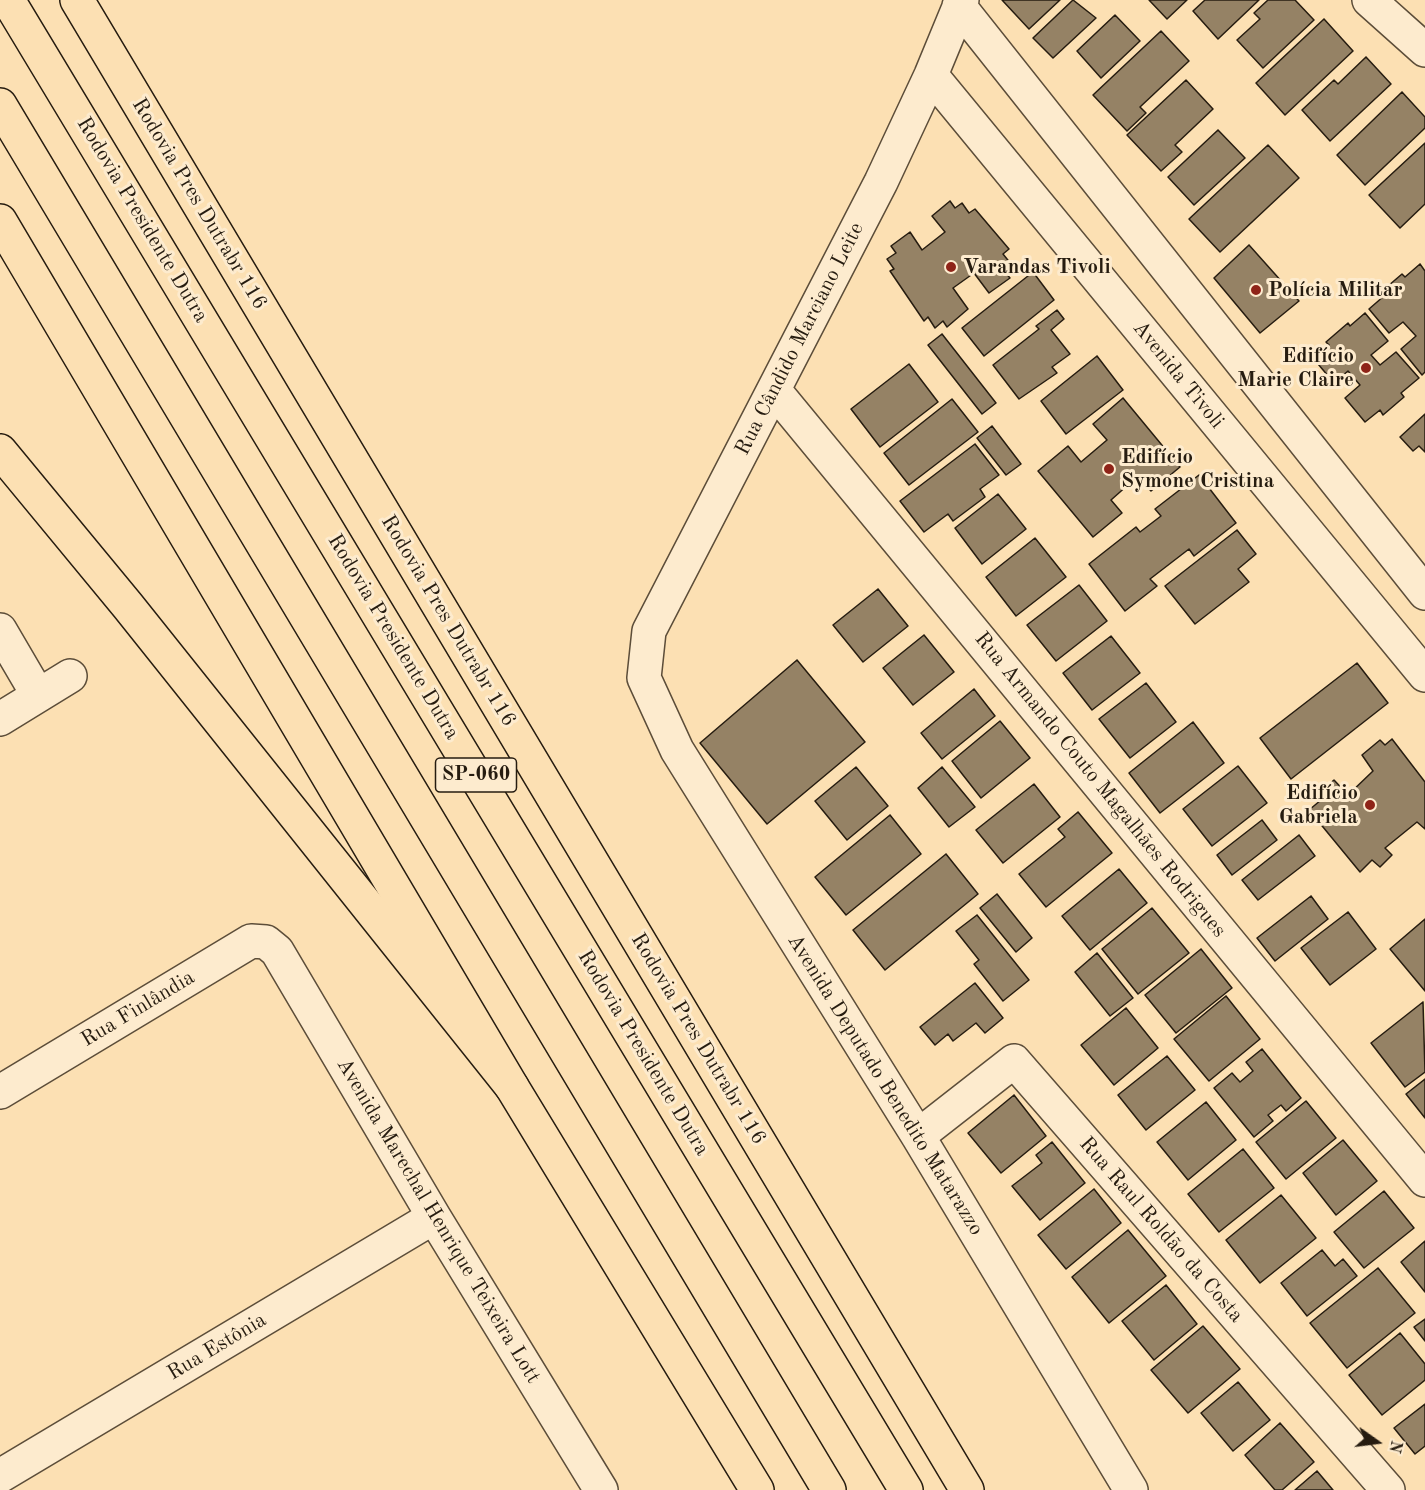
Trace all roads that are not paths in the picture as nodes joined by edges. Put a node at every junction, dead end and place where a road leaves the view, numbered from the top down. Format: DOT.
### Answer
graph roads {
  1 [pos="8,0"];
  2 [pos="77,0"];
  3 [pos="1369,0"];
  4 [pos="960,3"];
  5 [pos="1425,50"];
  6 [pos="931,75"];
  7 [pos="0,105"];
  8 [pos="0,221"];
  9 [pos="774,390"];
  10 [pos="0,451"];
  11 [pos="1425,593"];
  12 [pos="0,630"];
  13 [pos="1425,675"];
  14 [pos="70,676"];
  15 [pos="644,678"];
  16 [pos="38,695"];
  17 [pos="0,719"];
  18 [pos="277,951"];
  19 [pos="512,1087"];
  20 [pos="0,1092"];
  21 [pos="918,1136"];
  22 [pos="1425,1180"];
  23 [pos="434,1217"];
  24 [pos="0,1476"];
  25 [pos="601,1490"];
  26 [pos="757,1490"];
  27 [pos="829,1490"];
  28 [pos="906,1490"];
  29 [pos="967,1490"];
  30 [pos="1131,1490"];
  31 [pos="1388,1490"];
  1 -- 28 [label="main road, Rodovia Presidente Dutra / SP-060"];
  2 -- 29 [label="main road, Rodovia Pres Dutrabr 116"];
  3 -- 5 [label="street"];
  4 -- 6 [label="street, Rua Cândido Marciano Leite"];
  4 -- 11 [label="street"];
  6 -- 9 [label="street, Rua Cândido Marciano Leite"];
  6 -- 13 [label="street, Avenida Tivoli"];
  7 -- 27 [label="main road, SP-060"];
  8 -- 19 [label="main road"];
  9 -- 15 [label="street, Rua Cândido Marciano Leite"];
  9 -- 22 [label="street, Rua Armando Couto Magalhães Rodrigues"];
  10 -- 19 [label="main road"];
  12 -- 16 [label="street"];
  14 -- 16 [label="street"];
  15 -- 21 [label="street, Avenida Deputado Benedito Matarazzo"];
  16 -- 17 [label="street"];
  18 -- 20 [label="street, Rua Finlândia"];
  18 -- 23 [label="street, Avenida Marechal Henrique Teixeira Lott"];
  19 -- 26 [label="main road"];
  21 -- 30 [label="street, Avenida Deputado Benedito Matarazzo"];
  21 -- 31 [label="street, Rua Raul Roldão da Costa"];
  23 -- 24 [label="street, Rua Estônia"];
  23 -- 25 [label="street, Avenida Marechal Henrique Teixeira Lott"];
}
